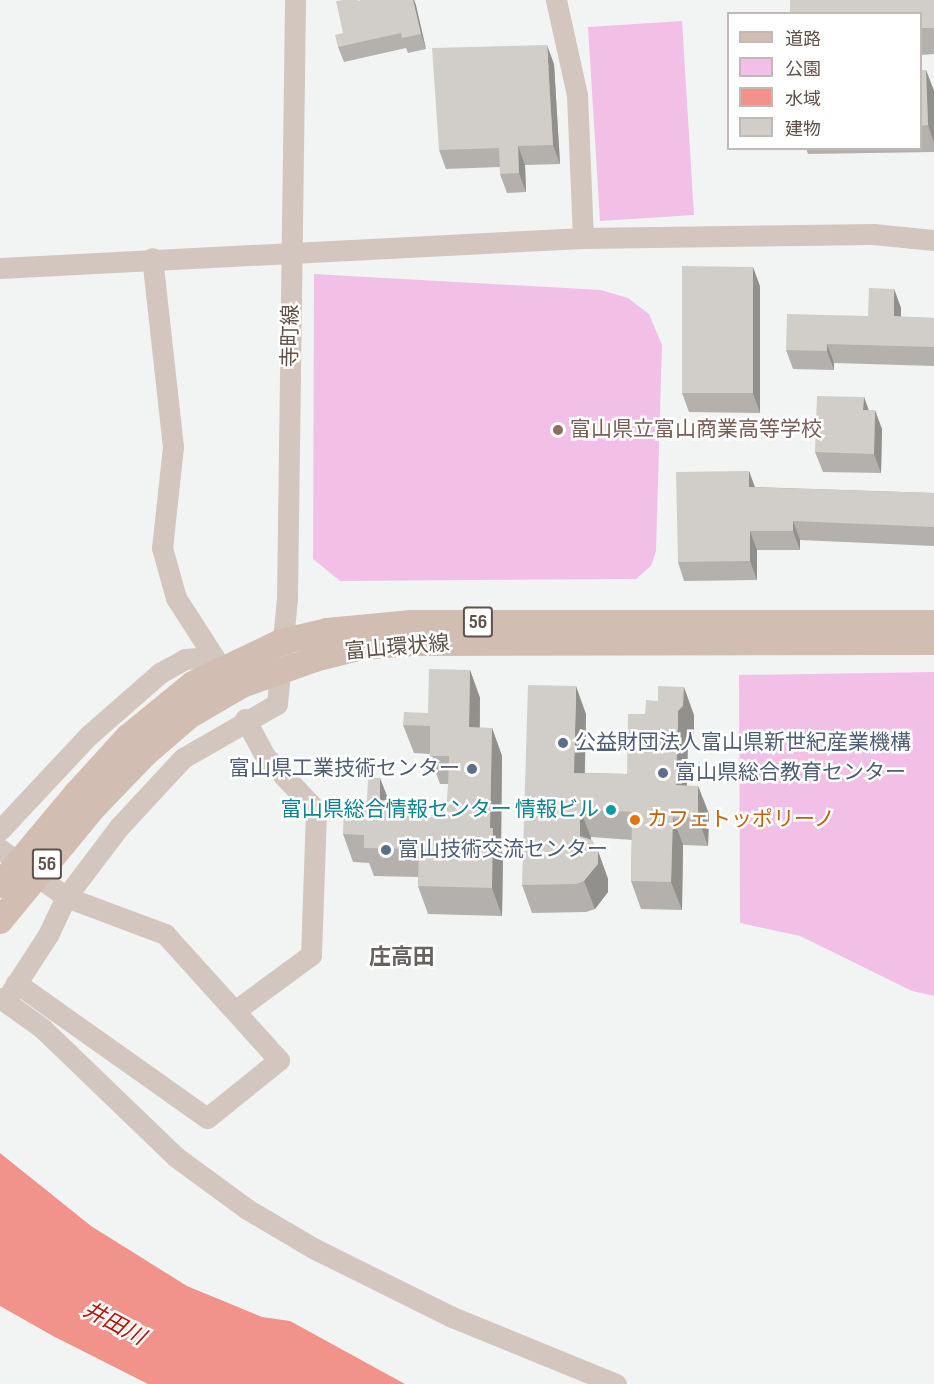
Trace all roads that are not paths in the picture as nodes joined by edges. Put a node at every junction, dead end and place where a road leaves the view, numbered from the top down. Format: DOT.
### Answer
graph roads {
  1 [pos="294,0"];
  2 [pos="556,0"];
  3 [pos="583,238"];
  4 [pos="934,240"];
  5 [pos="292,250"];
  6 [pos="152,258"];
  7 [pos="0,268"];
  8 [pos="934,623"];
  9 [pos="281,642"];
  10 [pos="934,642"];
  11 [pos="280,671"];
  12 [pos="245,719"];
  13 [pos="86,800"];
  14 [pos="0,830"];
  15 [pos="0,849"];
  16 [pos="0,885"];
  17 [pos="66,897"];
  18 [pos="0,921"];
  19 [pos="7,994"];
  20 [pos="236,1010"];
  21 [pos="616,1384"];
  1 -- 5 [label="street, 寺町線"];
  2 -- 3 [label="street"];
  3 -- 4 [label="street"];
  3 -- 5 [label="street"];
  5 -- 6 [label="street"];
  5 -- 9 [label="street, 寺町線"];
  6 -- 7 [label="street"];
  6 -- 14 [label="street"];
  8 -- 9 [label="main road, 富山環状線 / 56"];
  9 -- 11 [label="street, 寺町線"];
  9 -- 13 [label="main road, 富山環状線 / 56"];
  10 -- 11 [label="main road, 富山環状線 / 56"];
  11 -- 12 [label="street, 寺町線"];
  11 -- 13 [label="main road, 富山環状線 / 56"];
  12 -- 17 [label="street"];
  12 -- 20 [label="street"];
  13 -- 16 [label="main road, 富山環状線 / 56, bridge"];
  13 -- 18 [label="main road, 富山環状線 / 56, bridge"];
  15 -- 17 [label="street"];
  17 -- 19 [label="street"];
  17 -- 20 [label="street"];
  19 -- 20 [label="street"];
  19 -- 21 [label="street"];
}
